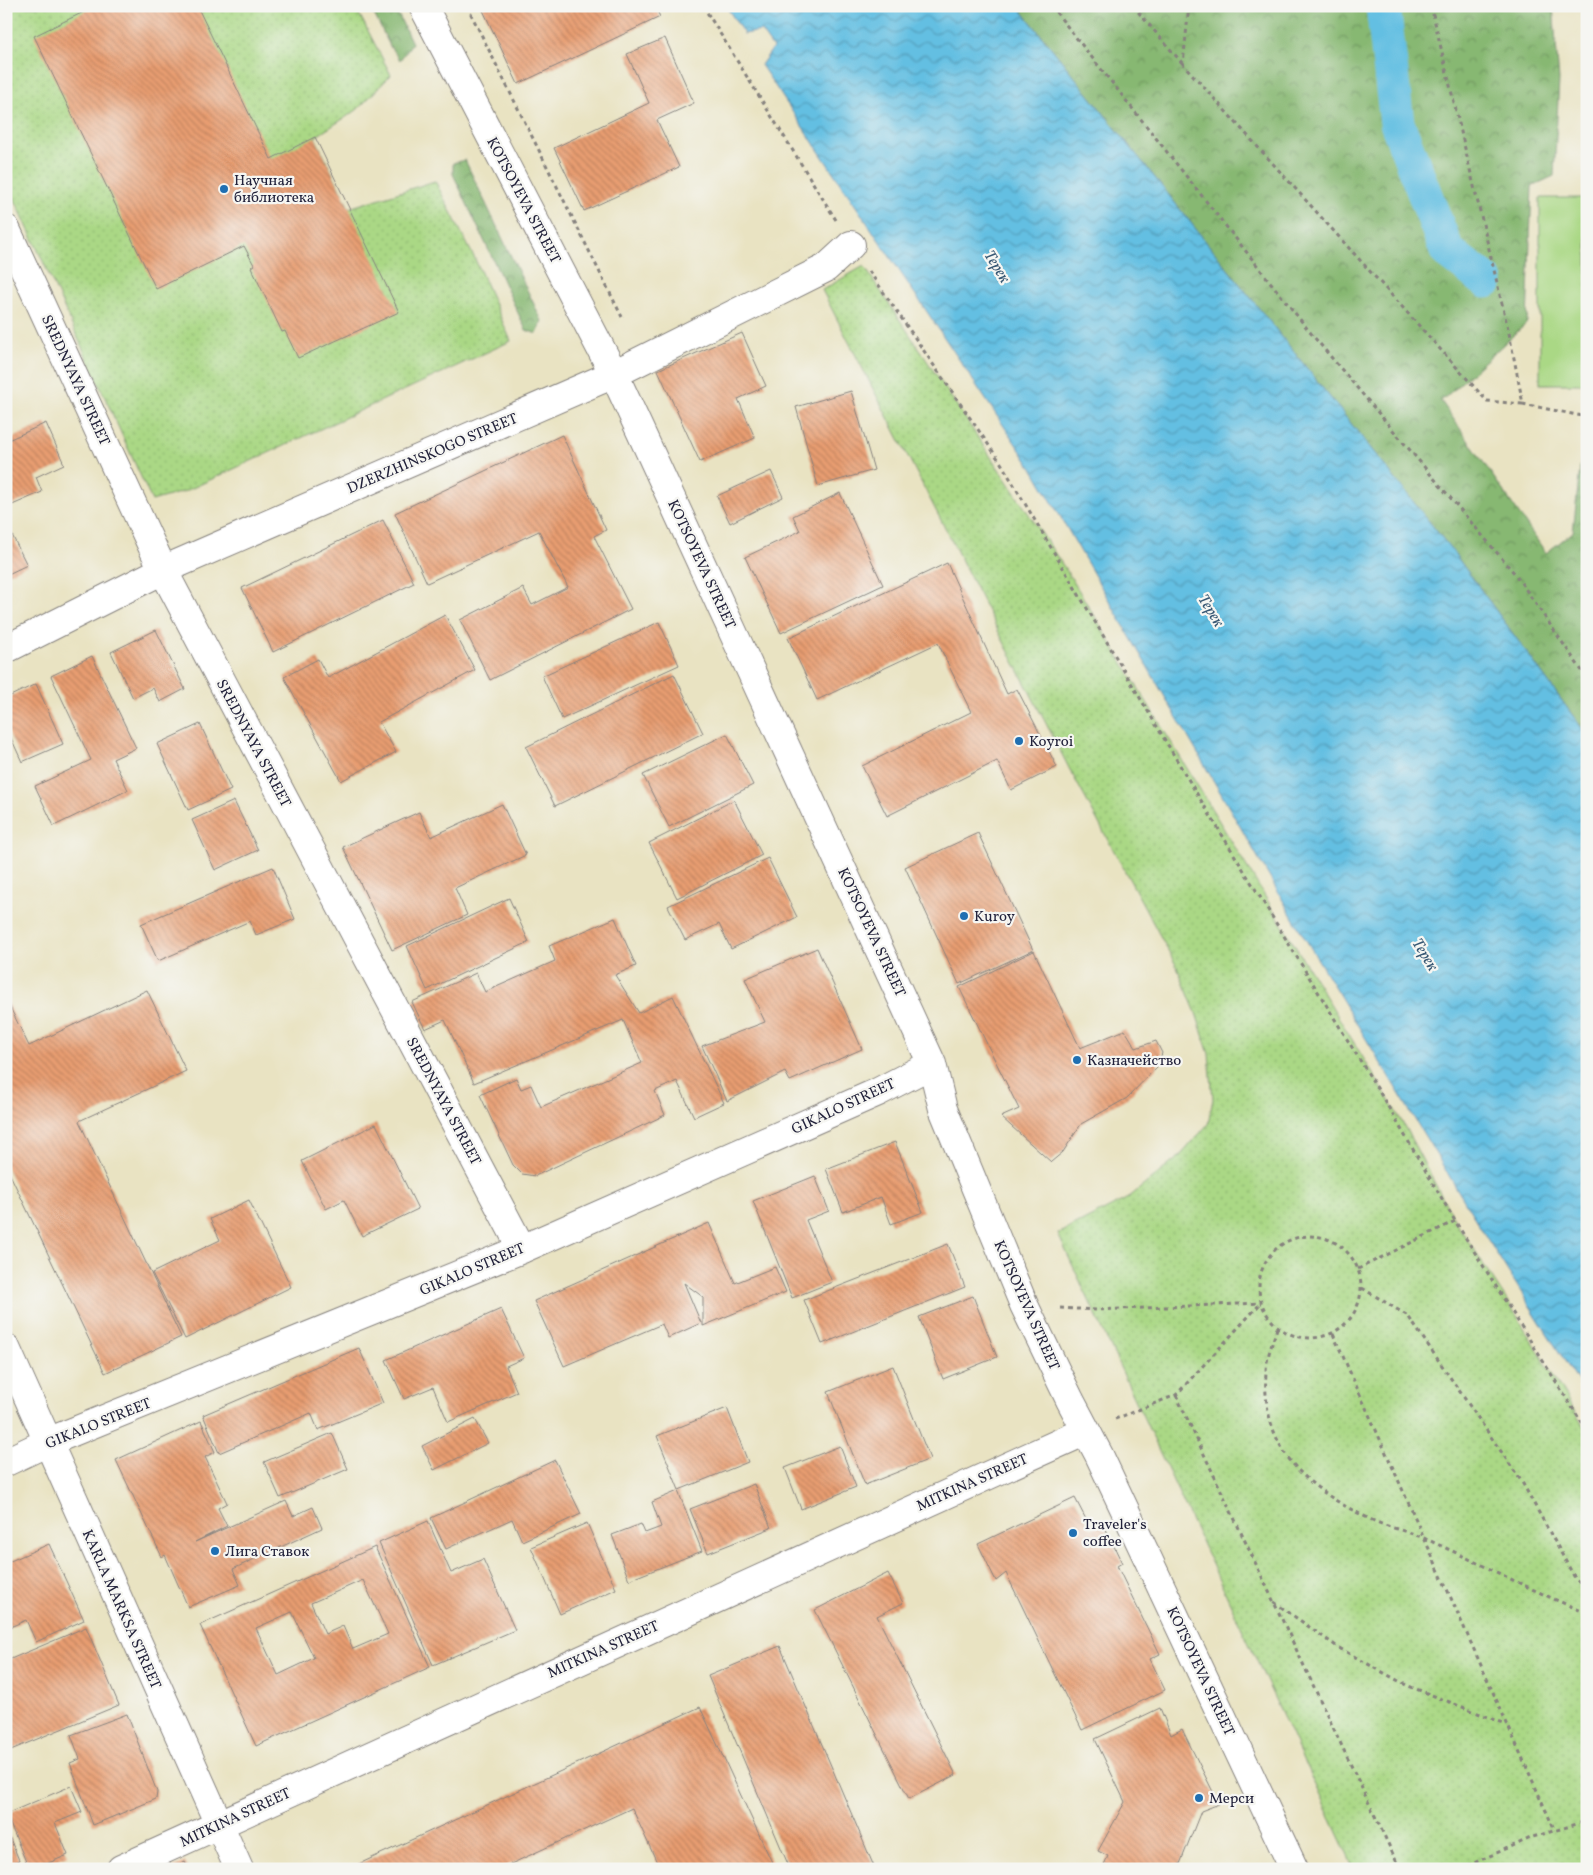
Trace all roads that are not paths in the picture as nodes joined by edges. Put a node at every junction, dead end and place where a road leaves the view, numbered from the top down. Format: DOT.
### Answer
graph roads {
  1 [pos="423,6"];
  2 [pos="6,229"];
  3 [pos="851,245"];
  4 [pos="614,374"];
  5 [pos="162,570"];
  6 [pos="6,649"];
  7 [pos="932,1064"];
  8 [pos="522,1249"];
  9 [pos="6,1348"];
  10 [pos="1086,1431"];
  11 [pos="48,1442"];
  12 [pos="6,1462"];
  13 [pos="219,1824"];
  14 [pos="121,1869"];
  15 [pos="239,1869"];
  16 [pos="1294,1869"];
  1 -- 4 [label="street, KOTSOYEVA STREET"];
  2 -- 5 [label="street, SREDNYAYA STREET"];
  3 -- 4 [label="street, DZERZHINSKOGO STREET"];
  4 -- 5 [label="street, DZERZHINSKOGO STREET"];
  4 -- 7 [label="street, KOTSOYEVA STREET"];
  5 -- 6 [label="street, DZERZHINSKOGO STREET"];
  5 -- 8 [label="street, SREDNYAYA STREET"];
  7 -- 8 [label="street, GIKALO STREET"];
  7 -- 10 [label="street, KOTSOYEVA STREET"];
  8 -- 11 [label="street, GIKALO STREET"];
  9 -- 11 [label="street, KARLA MARKSA STREET"];
  10 -- 13 [label="street, MITKINA STREET"];
  10 -- 16 [label="street, KOTSOYEVA STREET"];
  11 -- 12 [label="street, GIKALO STREET"];
  11 -- 13 [label="street, KARLA MARKSA STREET"];
  13 -- 14 [label="street, MITKINA STREET"];
  13 -- 15 [label="street, KARLA MARKSA STREET"];
}
